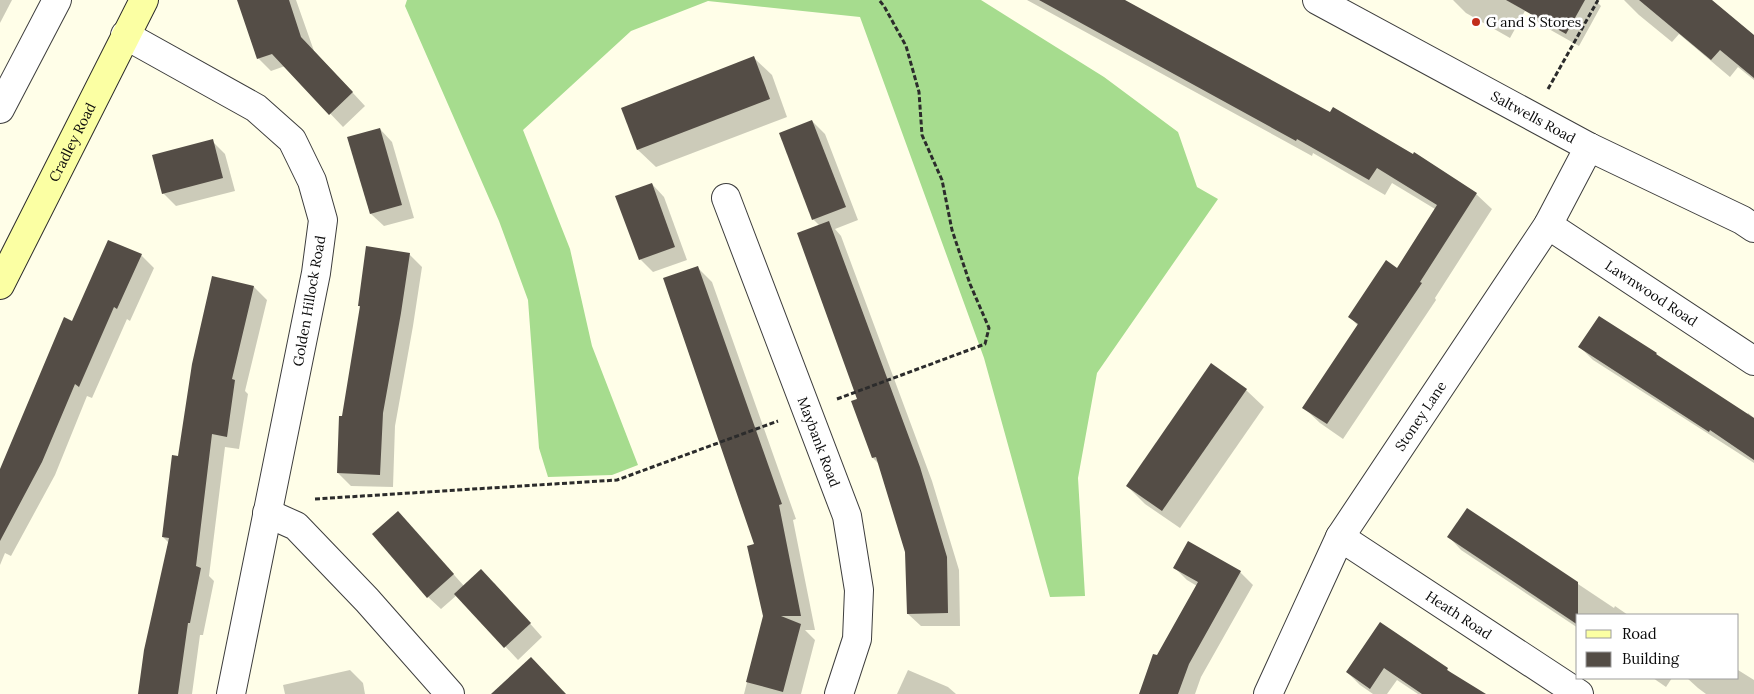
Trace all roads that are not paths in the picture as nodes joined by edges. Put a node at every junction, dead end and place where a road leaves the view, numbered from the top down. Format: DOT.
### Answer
graph roads {
  1 [pos="56,0"];
  2 [pos="144,0"];
  3 [pos="1317,0"];
  4 [pos="125,35"];
  5 [pos="0,109"];
  6 [pos="1589,147"];
  7 [pos="726,198"];
  8 [pos="1750,219"];
  9 [pos="1548,225"];
  10 [pos="0,285"];
  11 [pos="1754,361"];
  12 [pos="268,507"];
  13 [pos="1340,536"];
  14 [pos="231,694"];
  15 [pos="450,694"];
  16 [pos="839,694"];
  17 [pos="1268,694"];
  18 [pos="1579,694"];
  1 -- 5 [label="street"];
  2 -- 4 [label="main road, Cradley Road"];
  3 -- 6 [label="street, Saltwells Road"];
  4 -- 10 [label="main road, Cradley Road"];
  4 -- 12 [label="street, Golden Hillock Road"];
  6 -- 8 [label="street, Saltwells Road"];
  6 -- 9 [label="street, Stoney Lane"];
  7 -- 16 [label="street, Maybank Road"];
  9 -- 11 [label="street, Lawnwood Road"];
  9 -- 13 [label="street, Stoney Lane"];
  12 -- 14 [label="street, Golden Hillock Road"];
  12 -- 15 [label="street"];
  13 -- 17 [label="street, Stoney Lane"];
  13 -- 18 [label="street, Heath Road"];
}
